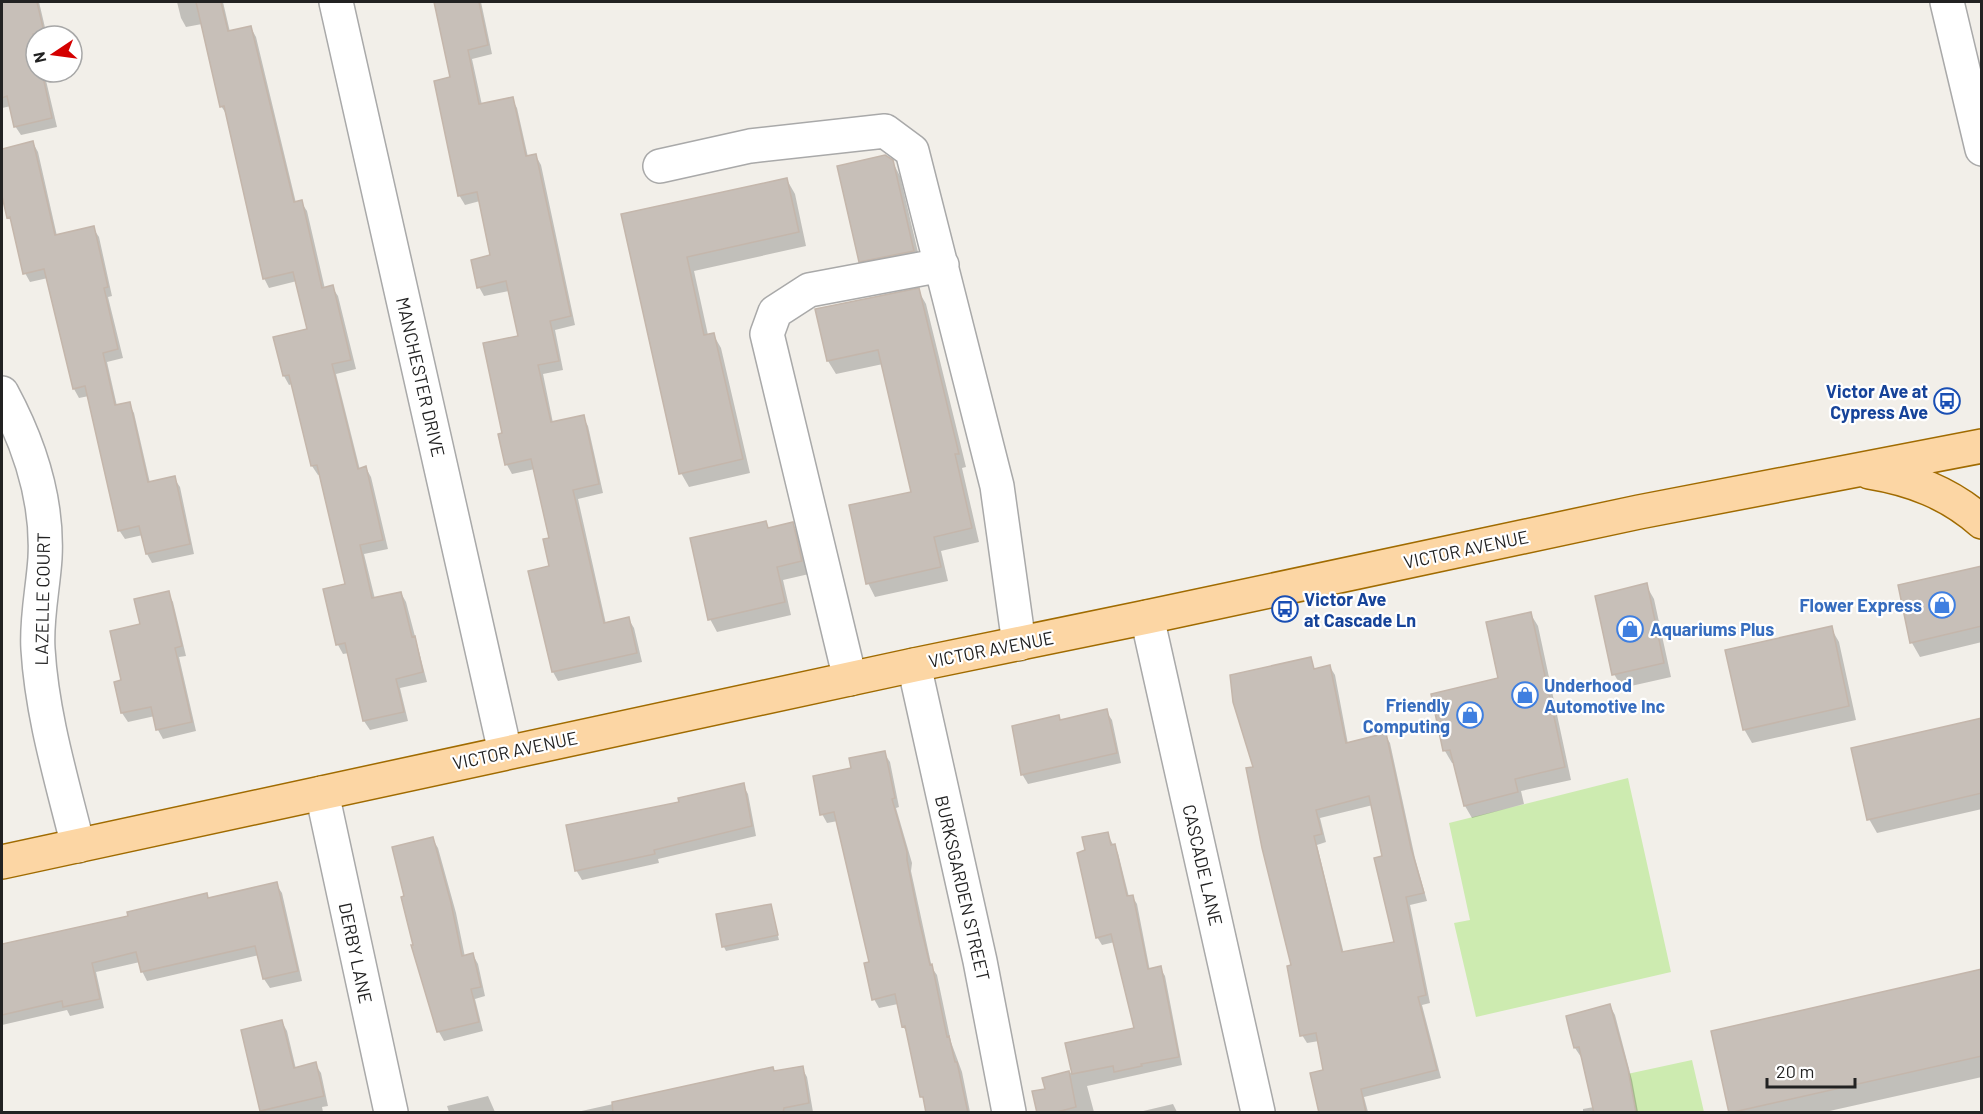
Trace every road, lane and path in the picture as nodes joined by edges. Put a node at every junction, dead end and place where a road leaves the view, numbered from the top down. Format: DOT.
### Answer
graph roads {
  1 [pos="336,2"];
  2 [pos="1947,2"];
  3 [pos="1982,148"];
  4 [pos="660,166"];
  5 [pos="942,265"];
  6 [pos="2,393"];
  7 [pos="1982,446"];
  8 [pos="1856,469"];
  9 [pos="1982,522"];
  10 [pos="1147,617"];
  11 [pos="1019,644"];
  12 [pos="914,664"];
  13 [pos="850,679"];
  14 [pos="506,752"];
  15 [pos="322,793"];
  16 [pos="78,846"];
  17 [pos="2,862"];
  18 [pos="391,1113"];
  19 [pos="1009,1113"];
  20 [pos="1258,1113"];
  1 -- 14 [label="street, MANCHESTER DRIVE"];
  2 -- 3 [label="street"];
  4 -- 5 [label="street"];
  5 -- 11 [label="street"];
  5 -- 13 [label="street"];
  6 -- 16 [label="street, LAZELLE COURT"];
  7 -- 8 [label="main road, VICTOR AVENUE"];
  8 -- 9 [label="main road"];
  8 -- 10 [label="main road, VICTOR AVENUE"];
  10 -- 11 [label="main road, VICTOR AVENUE"];
  10 -- 20 [label="street, CASCADE LANE"];
  11 -- 12 [label="main road, VICTOR AVENUE"];
  12 -- 13 [label="main road, VICTOR AVENUE"];
  12 -- 19 [label="street, BURKSGARDEN STREET"];
  13 -- 14 [label="main road, VICTOR AVENUE"];
  14 -- 15 [label="main road, VICTOR AVENUE"];
  15 -- 16 [label="main road, VICTOR AVENUE"];
  15 -- 18 [label="street, DERBY LANE"];
  16 -- 17 [label="main road, VICTOR AVENUE"];
}
